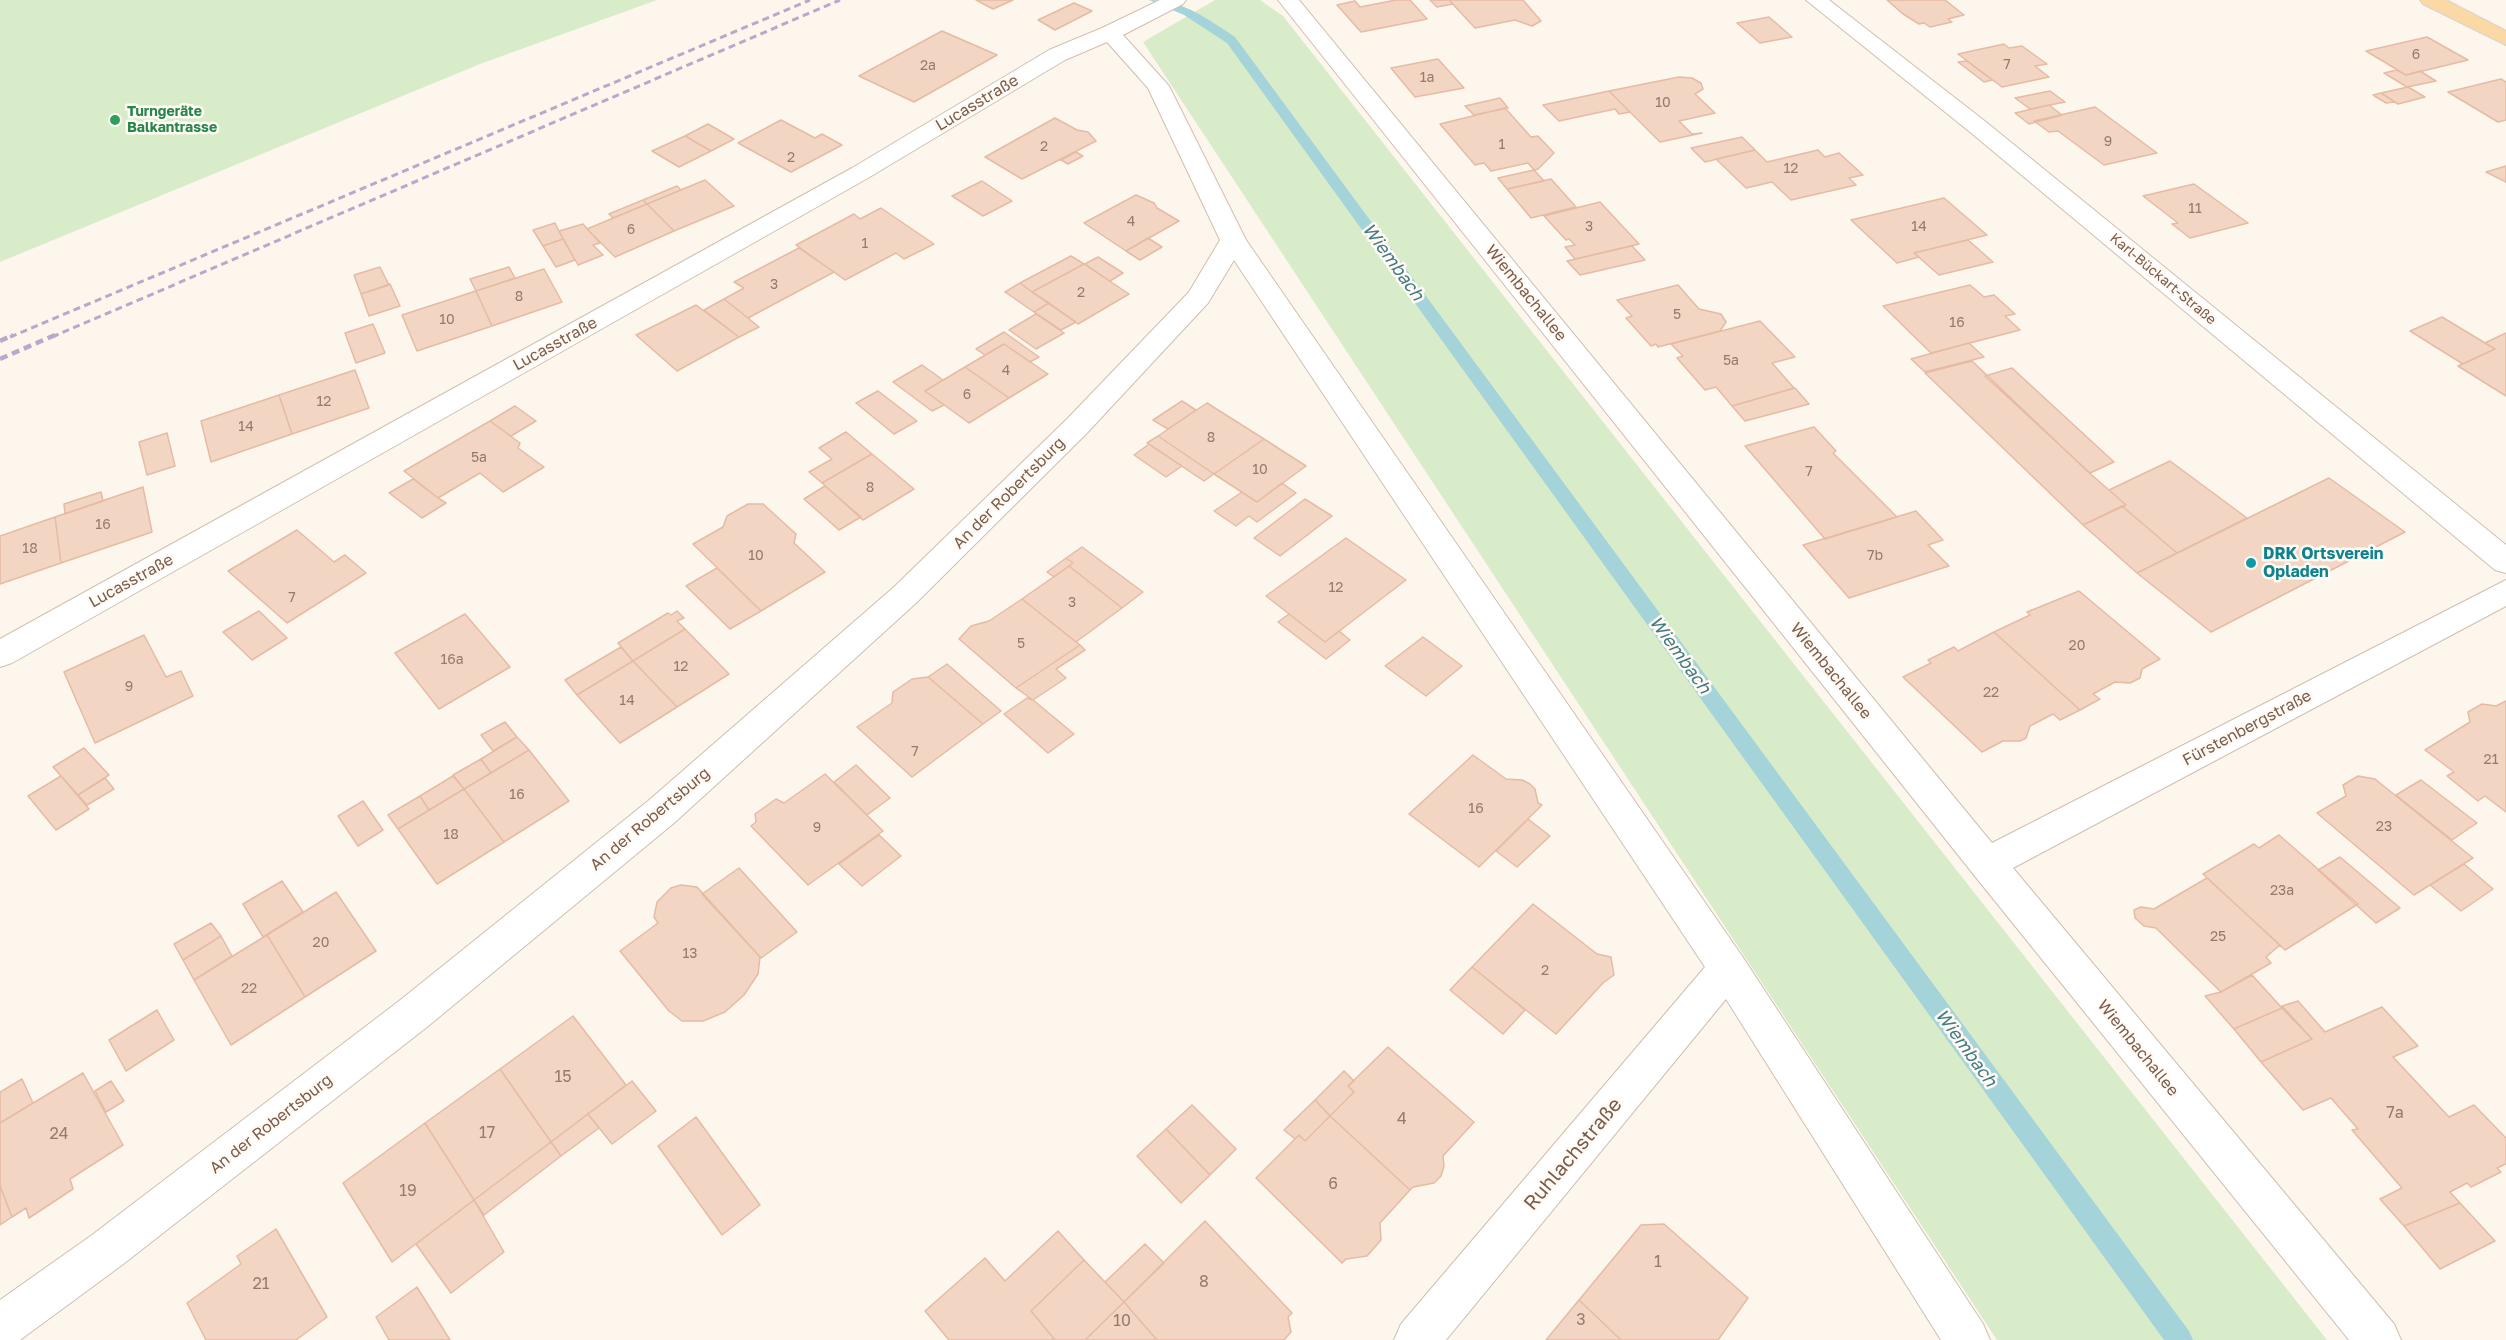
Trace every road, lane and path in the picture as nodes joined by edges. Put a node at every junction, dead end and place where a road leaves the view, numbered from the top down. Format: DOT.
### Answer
graph roads {
  1 [pos="1176,0"];
  2 [pos="1288,0"];
  3 [pos="1816,0"];
  4 [pos="2430,0"];
  5 [pos="1121,27"];
  6 [pos="2506,39"];
  7 [pos="1233,240"];
  8 [pos="2506,562"];
  9 [pos="2506,592"];
  10 [pos="0,654"];
  11 [pos="1988,864"];
  12 [pos="1728,968"];
  13 [pos="0,1327"];
  14 [pos="1417,1340"];
  15 [pos="1967,1340"];
  16 [pos="2378,1340"];
  1 -- 5 [label="street, Lucasstraße"];
  2 -- 11 [label="street, Wiembachallee"];
  3 -- 8 [label="street, Karl-Bückart-Straße"];
  4 -- 6 [label="main road"];
  5 -- 7 [label="street"];
  5 -- 10 [label="street, Lucasstraße"];
  7 -- 12 [label="street"];
  7 -- 13 [label="street, An der Robertsburg"];
  9 -- 11 [label="street, Fürstenbergstraße"];
  11 -- 16 [label="street, Wiembachallee"];
  12 -- 14 [label="street, Ruhlachstraße"];
  12 -- 15 [label="street"];
}
